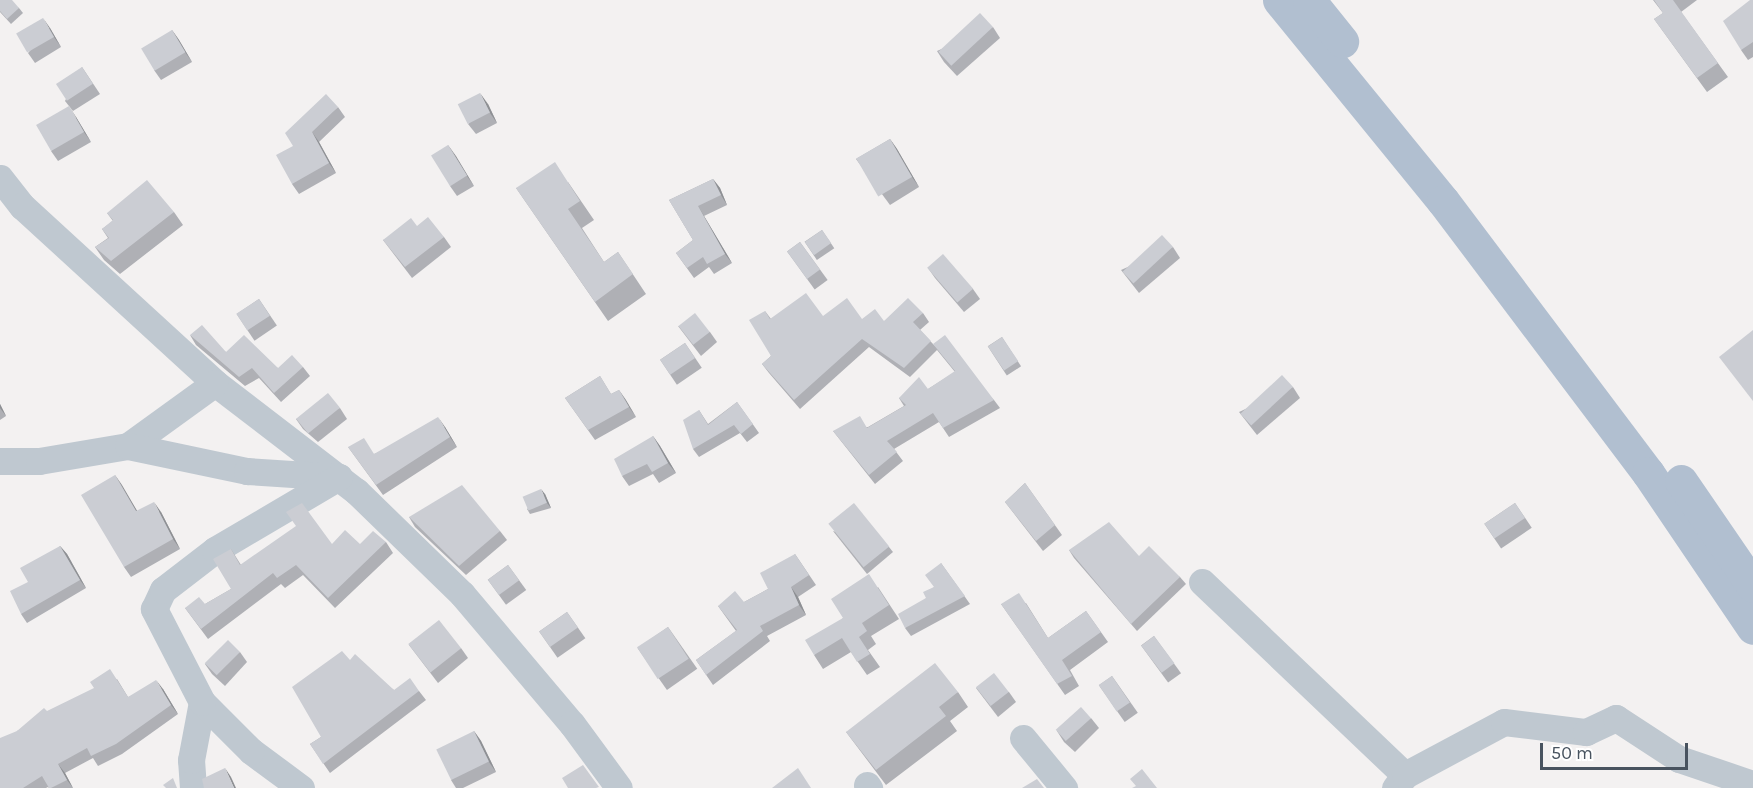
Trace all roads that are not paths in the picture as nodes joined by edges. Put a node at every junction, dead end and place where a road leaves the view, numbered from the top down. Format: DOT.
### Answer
graph roads {
  1 [pos="1279,0"];
  2 [pos="1309,0"];
  3 [pos="0,178"];
  4 [pos="215,384"];
  5 [pos="128,446"];
  6 [pos="0,461"];
  7 [pos="339,477"];
  8 [pos="1202,582"];
  9 [pos="1753,586"];
  10 [pos="1753,628"];
  11 [pos="202,702"];
  12 [pos="1023,738"];
  13 [pos="1400,782"];
  14 [pos="1753,784"];
  15 [pos="194,788"];
  16 [pos="301,788"];
  17 [pos="619,788"];
  18 [pos="1064,788"];
  1 -- 10 [label="main road"];
  2 -- 9 [label="main road"];
  3 -- 4 [label="street"];
  4 -- 5 [label="street"];
  4 -- 7 [label="street"];
  5 -- 6 [label="street"];
  5 -- 7 [label="street"];
  7 -- 11 [label="street"];
  7 -- 17 [label="street"];
  8 -- 13 [label="street"];
  11 -- 15 [label="street"];
  11 -- 16 [label="street"];
  12 -- 18 [label="street"];
  13 -- 14 [label="street"];
}
